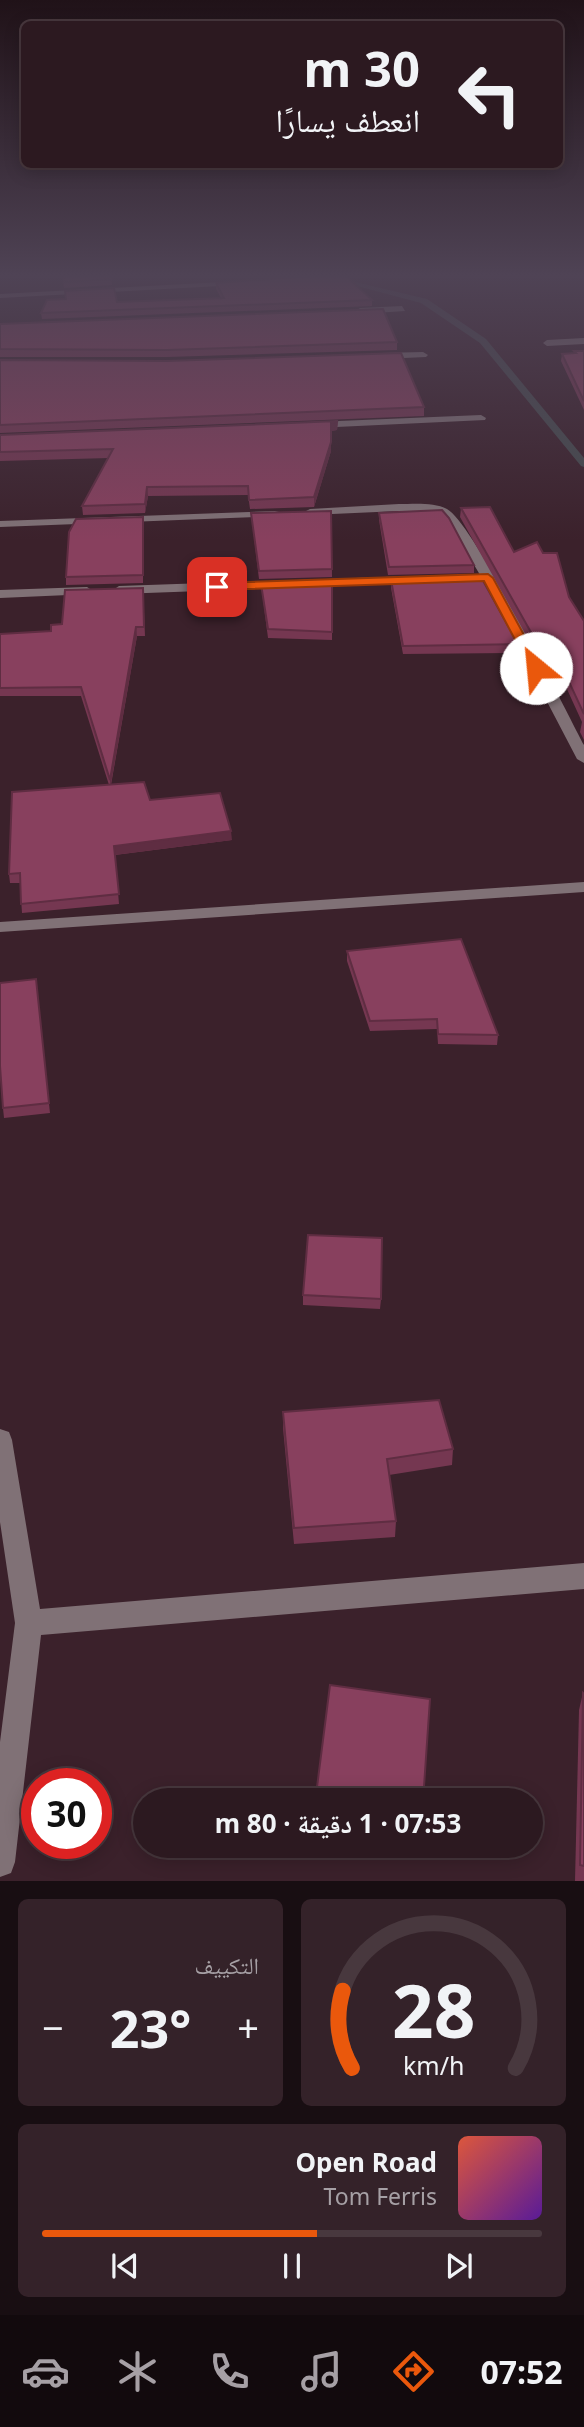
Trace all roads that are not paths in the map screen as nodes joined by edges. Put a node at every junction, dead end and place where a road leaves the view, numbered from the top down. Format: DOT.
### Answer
graph roads {
  1 [pos="481,418"];
  2 [pos="302,426"];
  3 [pos="0,524"];
  4 [pos="432,579"];
  5 [pos="111,590"];
  6 [pos="97,591"];
  7 [pos="0,594"];
  8 [pos="584,759"];
  9 [pos="584,887"];
  10 [pos="0,927"];
  11 [pos="0,1440"];
  12 [pos="584,1576"];
  13 [pos="29,1623"];
  14 [pos="5,1777"];
  15 [pos="0,1862"];
  1 -- 2 [label="street"];
  3 -- 8 [label="street"];
  4 -- 5 [label="street"];
  6 -- 7 [label="street"];
  9 -- 10 [label="street"];
  11 -- 13 [label="street"];
  12 -- 13 [label="street"];
  13 -- 14 [label="street"];
  14 -- 15 [label="street"];
}
